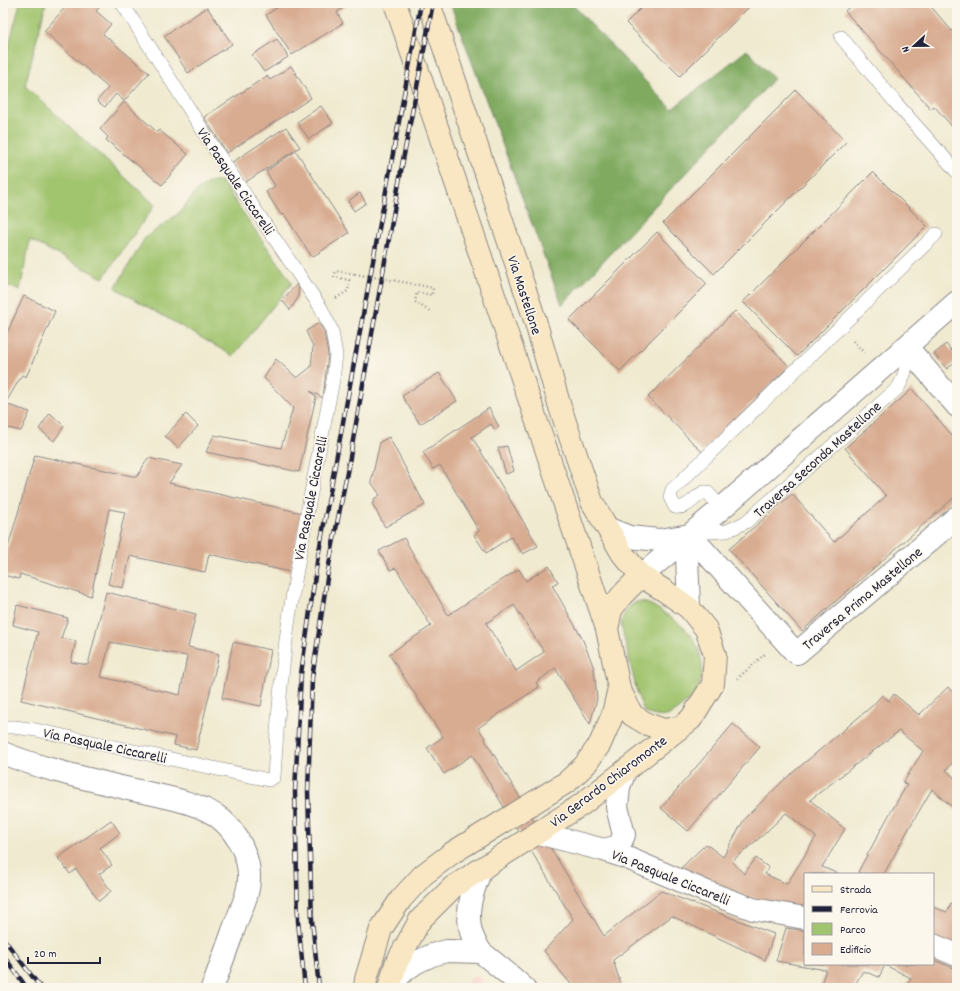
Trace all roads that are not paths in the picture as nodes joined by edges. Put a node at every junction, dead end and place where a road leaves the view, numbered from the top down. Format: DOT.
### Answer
graph roads {
  1 [pos="122,3"];
  2 [pos="395,3"];
  3 [pos="429,3"];
  4 [pos="841,37"];
  5 [pos="957,172"];
  6 [pos="936,234"];
  7 [pos="956,306"];
  8 [pos="907,347"];
  9 [pos="957,406"];
  10 [pos="722,508"];
  11 [pos="957,517"];
  12 [pos="609,529"];
  13 [pos="691,534"];
  14 [pos="576,538"];
  15 [pos="641,576"];
  16 [pos="689,608"];
  17 [pos="607,629"];
  18 [pos="619,688"];
  19 [pos="3,727"];
  20 [pos="679,728"];
  21 [pos="3,753"];
  22 [pos="625,771"];
  23 [pos="538,832"];
  24 [pos="604,850"];
  25 [pos="481,869"];
  26 [pos="804,918"];
  27 [pos="934,945"];
  28 [pos="480,952"];
  29 [pos="957,955"];
  30 [pos="390,986"];
  31 [pos="212,988"];
  32 [pos="365,988"];
  33 [pos="524,988"];
  1 -- 19 [label="lane, Via Pasquale Ciccarelli"];
  2 -- 14 [label="street, Via Mastellone"];
  3 -- 12 [label="street, Via Mastellone"];
  4 -- 5 [label="lane"];
  6 -- 10 [label="lane"];
  7 -- 8 [label="street, Traversa Seconda Mastellone"];
  8 -- 9 [label="street"];
  8 -- 10 [label="street, Traversa Seconda Mastellone"];
  8 -- 13 [label="lane, Traversa Seconda Mastellone"];
  10 -- 13 [label="street, Traversa Seconda Mastellone"];
  11 -- 13 [label="street, Traversa Prima Mastellone"];
  12 -- 13 [label="street, Traversa Seconda Mastellone"];
  12 -- 15 [label="street, Via Mastellone"];
  13 -- 15 [label="street, Traversa Seconda Mastellone"];
  13 -- 16 [label="street"];
  14 -- 17 [label="street, Via Gerardo Chiaromonte"];
  15 -- 16 [label="street, Via Gerardo Chiaromonte"];
  15 -- 17 [label="street"];
  16 -- 20 [label="street, Via Gerardo Chiaromonte"];
  17 -- 18 [label="street, Via Gerardo Chiaromonte"];
  18 -- 20 [label="street"];
  18 -- 32 [label="street, Via Gerardo Chiaromonte"];
  20 -- 22 [label="street, Via Gerardo Chiaromonte"];
  21 -- 31 [label="street"];
  22 -- 23 [label="street, Via Gerardo Chiaromonte"];
  22 -- 24 [label="street"];
  23 -- 24 [label="street, Via Pasquale Ciccarelli"];
  23 -- 25 [label="street, Via Gerardo Chiaromonte"];
  24 -- 26 [label="street, Via Pasquale Ciccarelli"];
  25 -- 28 [label="street"];
  25 -- 30 [label="street, Via Gerardo Chiaromonte"];
  27 -- 29 [label="street"];
  28 -- 30 [label="street"];
  28 -- 33 [label="street"];
}
